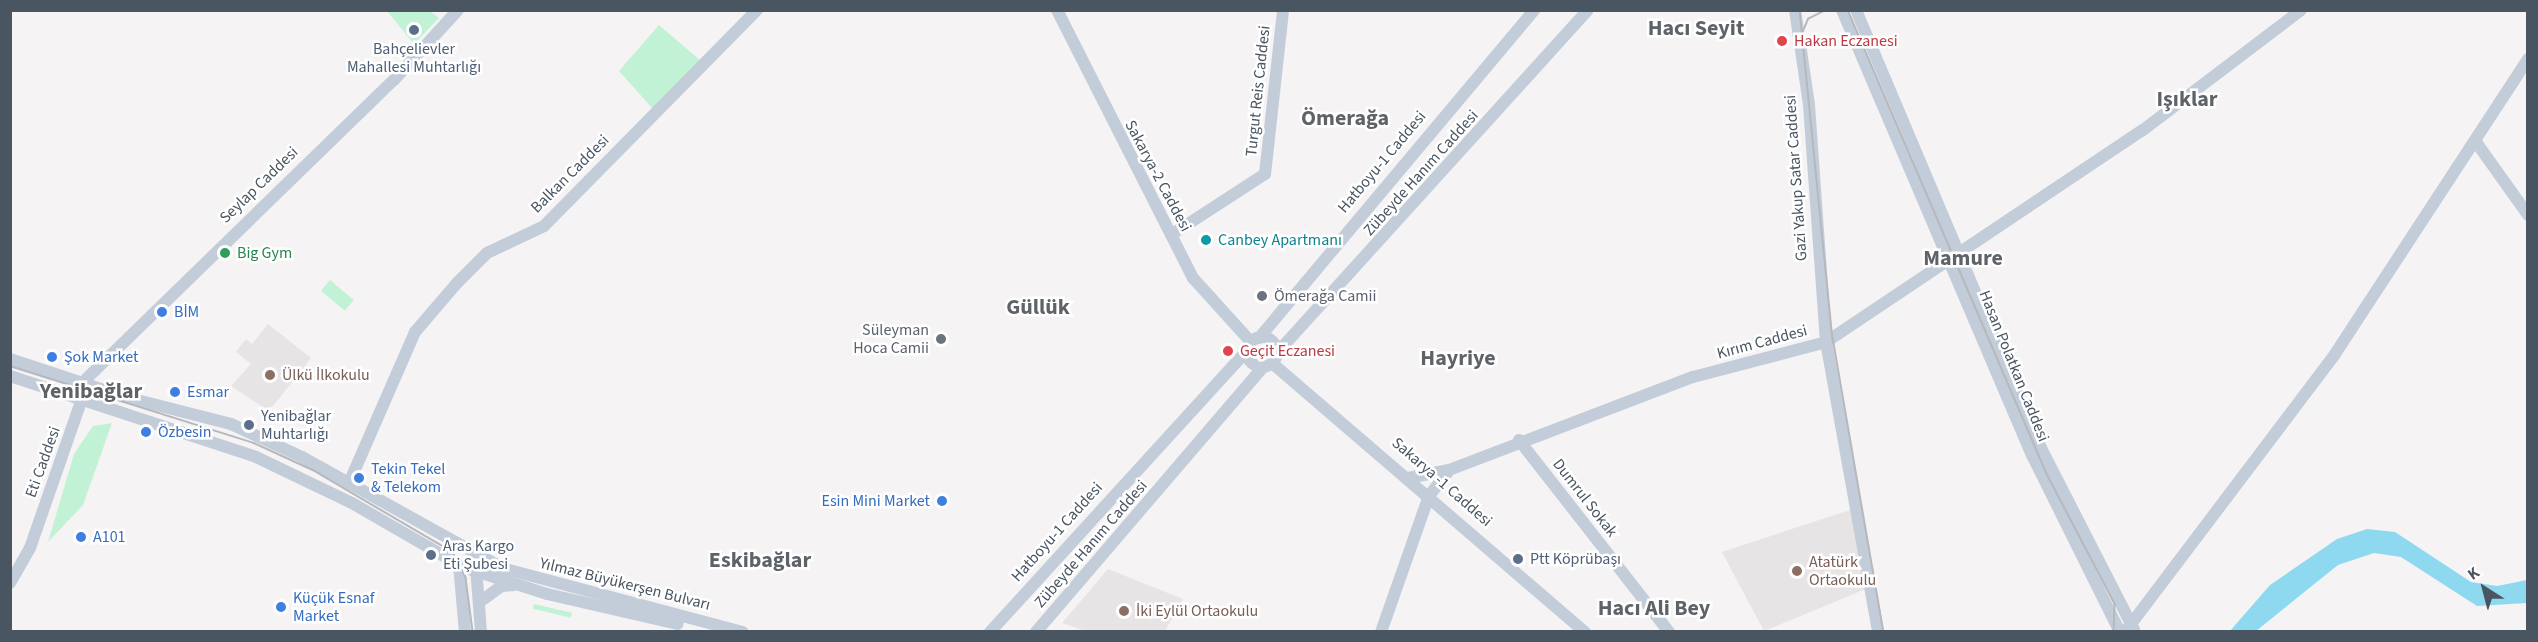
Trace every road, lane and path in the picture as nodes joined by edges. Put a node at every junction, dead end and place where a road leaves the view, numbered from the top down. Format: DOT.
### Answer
graph roads {
  1 [pos="458,10"];
  2 [pos="757,10"];
  3 [pos="1057,10"];
  4 [pos="1283,10"];
  5 [pos="1534,10"];
  6 [pos="1588,10"];
  7 [pos="1842,10"];
  8 [pos="1856,10"];
  9 [pos="2301,10"];
  10 [pos="1796,11"];
  11 [pos="2528,59"];
  12 [pos="2476,142"];
  13 [pos="2528,216"];
  14 [pos="1170,235"];
  15 [pos="1956,256"];
  16 [pos="1826,342"];
  17 [pos="1252,344"];
  18 [pos="10,359"];
  19 [pos="1271,361"];
  20 [pos="10,376"];
  21 [pos="82,383"];
  22 [pos="83,399"];
  23 [pos="1519,440"];
  24 [pos="1449,470"];
  25 [pos="1408,478"];
  26 [pos="349,483"];
  27 [pos="1429,496"];
  28 [pos="471,554"];
  29 [pos="459,566"];
  30 [pos="477,572"];
  31 [pos="10,583"];
  32 [pos="516,585"];
  33 [pos="481,601"];
  34 [pos="2131,629"];
  35 [pos="465,632"];
  36 [pos="481,632"];
  37 [pos="710,632"];
  38 [pos="743,632"];
  39 [pos="990,632"];
  40 [pos="1036,632"];
  41 [pos="1381,632"];
  42 [pos="1585,632"];
  43 [pos="1669,632"];
  44 [pos="1878,632"];
  45 [pos="2120,632"];
  1 -- 21 [label="main road, Seylap Caddesi"];
  2 -- 26 [label="main road, Balkan Caddesi"];
  3 -- 14 [label="main road, Sakarya-2 Caddesi"];
  4 -- 14 [label="main road, Turgut Reis Caddesi"];
  5 -- 17 [label="main road, Hatboyu-1 Caddesi"];
  6 -- 19 [label="main road, Zübeyde Hanım Caddesi"];
  7 -- 15 [label="main road, Hasan Polatkan Caddesi"];
  8 -- 15 [label="main road"];
  9 -- 15 [label="main road, Kırım Caddesi"];
  10 -- 16 [label="main road, Gazi Yakup Satar Caddesi"];
  11 -- 12 [label="main road"];
  12 -- 13 [label="main road"];
  12 -- 34 [label="main road"];
  14 -- 17 [label="main road, Sakarya-2 Caddesi"];
  15 -- 16 [label="main road, Kırım Caddesi"];
  15 -- 34 [label="main road"];
  15 -- 45 [label="main road, Hasan Polatkan Caddesi"];
  16 -- 23 [label="main road, Kırım Caddesi"];
  16 -- 44 [label="main road, Gazi Yakup Satar Caddesi"];
  17 -- 19 [label="main road, Sakarya -1 Caddesi"];
  17 -- 19 [label="main road, Sakarya -1 Caddesi"];
  17 -- 39 [label="main road, Hatboyu-1 Caddesi"];
  18 -- 21 [label="main road, Yılmaz Büyükerşen Bulvarı"];
  19 -- 25 [label="main road, Sakarya -1 Caddesi"];
  19 -- 40 [label="main road, Zübeyde Hanım Caddesi"];
  20 -- 22 [label="main road, Yılmaz Büyükerşen Bulvarı"];
  21 -- 22 [label="main road, Eti Caddesi"];
  21 -- 26 [label="main road, Yılmaz Büyükerşen Bulvarı"];
  22 -- 29 [label="main road, Yılmaz Büyükerşen Bulvarı"];
  22 -- 31 [label="main road, Eti Caddesi"];
  23 -- 24 [label="main road, Kırım Caddesi"];
  23 -- 43 [label="main road, Dumrul Sokak"];
  24 -- 25 [label="main road, Kırım Caddesi"];
  24 -- 27 [label="main road, Kırım Caddesi"];
  25 -- 27 [label="main road, Sakarya -1 Caddesi"];
  26 -- 28 [label="main road, Yılmaz Büyükerşen Bulvarı"];
  27 -- 41 [label="main road, Kırım Caddesi"];
  27 -- 42 [label="main road, Sakarya -1 Caddesi"];
  28 -- 29 [label="main road"];
  28 -- 30 [label="main road"];
  28 -- 38 [label="main road, Yılmaz Büyükerşen Bulvarı"];
  29 -- 30 [label="main road, Yılmaz Büyükerşen Bulvarı"];
  29 -- 35 [label="main road"];
  30 -- 32 [label="main road, Yılmaz Büyükerşen Bulvarı"];
  30 -- 33 [label="main road"];
  32 -- 33 [label="main road"];
  32 -- 37 [label="main road, Yılmaz Büyükerşen Bulvarı"];
  33 -- 36 [label="main road"];
}
